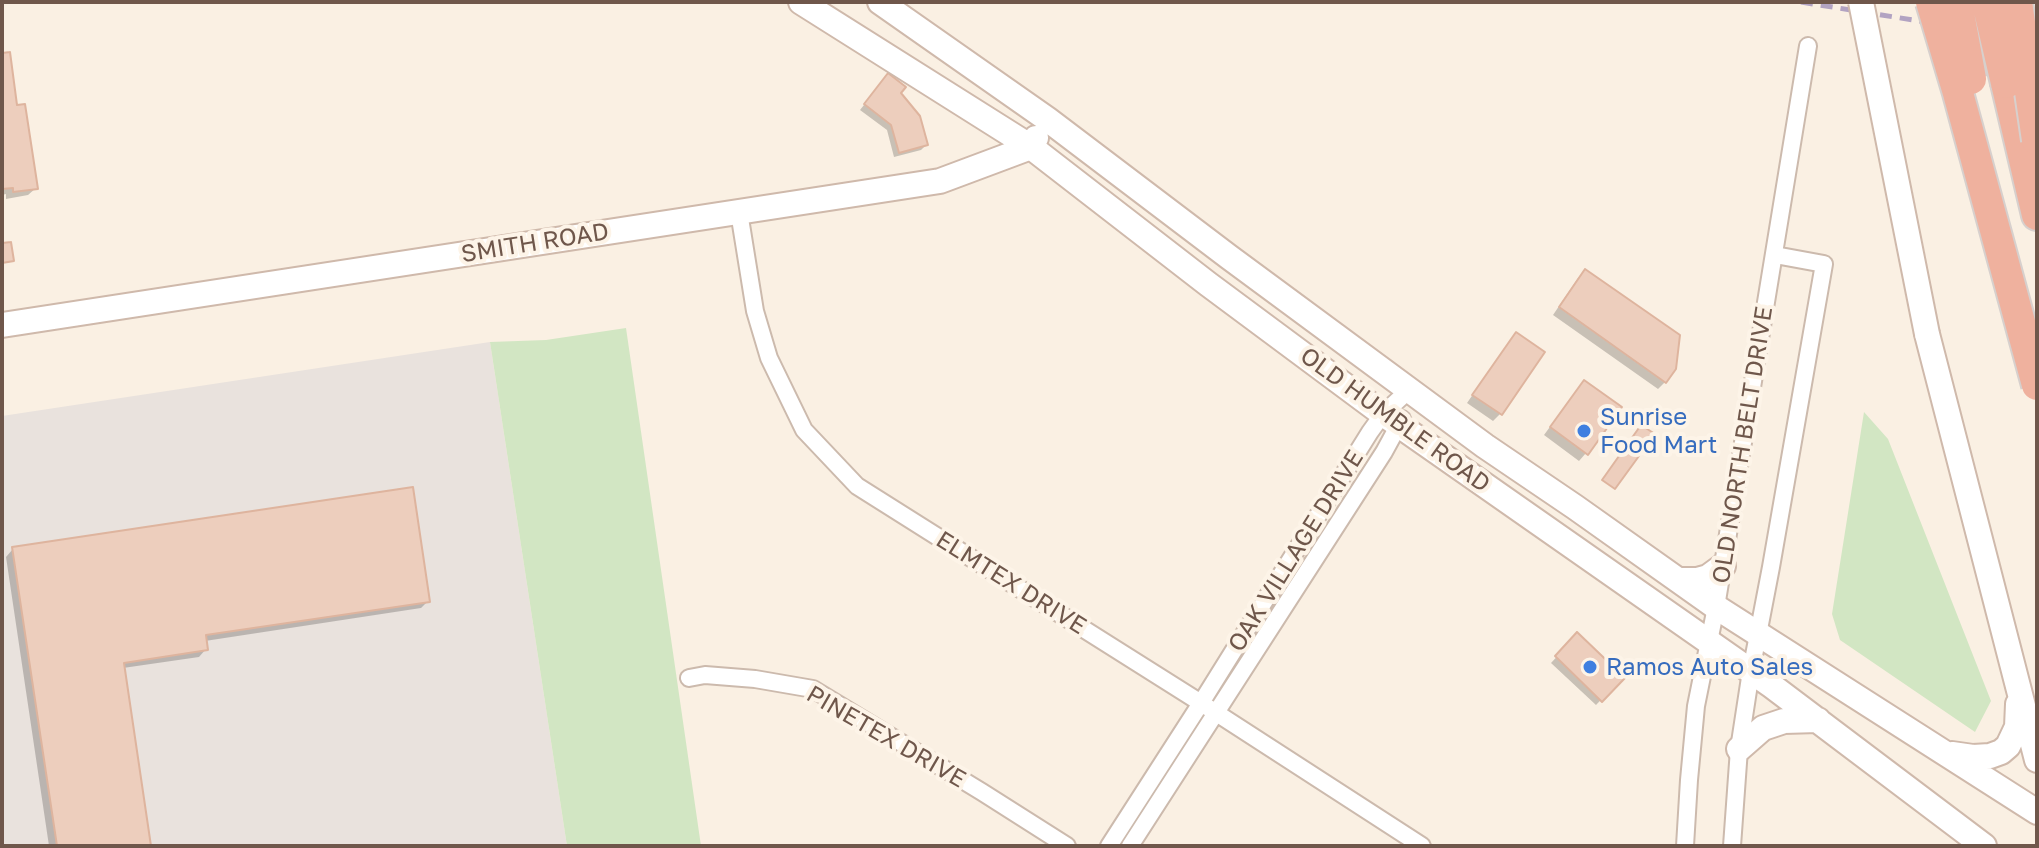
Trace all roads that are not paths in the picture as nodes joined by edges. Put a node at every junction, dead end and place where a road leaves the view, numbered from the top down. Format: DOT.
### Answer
graph roads {
  1 [pos="801,2"];
  2 [pos="880,2"];
  3 [pos="1861,2"];
  4 [pos="1931,2"];
  5 [pos="1957,2"];
  6 [pos="1987,2"];
  7 [pos="2017,2"];
  8 [pos="1808,46"];
  9 [pos="1047,119"];
  10 [pos="2037,140"];
  11 [pos="1031,147"];
  12 [pos="739,212"];
  13 [pos="2037,215"];
  14 [pos="1775,255"];
  15 [pos="1229,257"];
  16 [pos="1208,284"];
  17 [pos="2,325"];
  18 [pos="2037,385"];
  19 [pos="1409,390"];
  20 [pos="1392,419"];
  21 [pos="1723,566"];
  22 [pos="1678,580"];
  23 [pos="1716,607"];
  24 [pos="1757,633"];
  25 [pos="1709,642"];
  26 [pos="1751,671"];
  27 [pos="689,678"];
  28 [pos="2021,702"];
  29 [pos="1209,708"];
  30 [pos="1818,720"];
  31 [pos="2037,743"];
  32 [pos="1739,749"];
  33 [pos="1945,753"];
  34 [pos="2037,760"];
  35 [pos="2037,812"];
  36 [pos="1067,846"];
  37 [pos="1109,846"];
  38 [pos="1130,846"];
  39 [pos="1422,846"];
  40 [pos="1685,846"];
  41 [pos="1732,846"];
  42 [pos="1984,846"];
  1 -- 11 [label="main road, OLD HUMBLE ROAD"];
  2 -- 9 [label="main road, OLD HUMBLE ROAD"];
  3 -- 28 [label="main road, bridge"];
  4 -- 18 [label="highway, bridge"];
  5 -- 18 [label="highway, bridge"];
  6 -- 13 [label="highway, bridge"];
  7 -- 10 [label="highway, bridge"];
  8 -- 14 [label="street, OLD NORTH BELT DRIVE"];
  9 -- 11 [label="main road"];
  9 -- 15 [label="main road, OLD HUMBLE ROAD"];
  11 -- 12 [label="main road, SMITH ROAD"];
  11 -- 16 [label="main road, OLD HUMBLE ROAD"];
  12 -- 17 [label="main road, SMITH ROAD"];
  12 -- 29 [label="street, ELMTEX DRIVE"];
  14 -- 21 [label="street, OLD NORTH BELT DRIVE"];
  14 -- 24 [label="street, OLD NORTH BELT DRIVE"];
  15 -- 16 [label="main road"];
  15 -- 19 [label="main road, OLD HUMBLE ROAD"];
  16 -- 20 [label="main road, OLD HUMBLE ROAD"];
  19 -- 20 [label="street, OAK VILLAGE DRIVE"];
  19 -- 22 [label="main road, OLD HUMBLE ROAD"];
  20 -- 25 [label="main road, OLD HUMBLE ROAD"];
  20 -- 29 [label="street, OAK VILLAGE DRIVE"];
  21 -- 22 [label="main road"];
  21 -- 23 [label="street, OLD NORTH BELT DRIVE"];
  22 -- 23 [label="main road, OLD HUMBLE ROAD"];
  23 -- 24 [label="main road, OLD HUMBLE ROAD"];
  23 -- 25 [label="street, OLD NORTH BELT DRIVE"];
  24 -- 26 [label="street, OLD NORTH BELT DRIVE"];
  24 -- 33 [label="main road, OLD HUMBLE ROAD"];
  25 -- 26 [label="main road, OLD HUMBLE ROAD"];
  25 -- 40 [label="street, OLD NORTH BELT DRIVE"];
  26 -- 30 [label="main road, OLD HUMBLE ROAD"];
  26 -- 32 [label="street, OLD NORTH BELT DRIVE"];
  27 -- 36 [label="street, PINETEX DRIVE"];
  28 -- 31 [label="main road"];
  28 -- 33 [label="main road"];
  28 -- 34 [label="main road"];
  29 -- 37 [label="street, OAK VILLAGE DRIVE"];
  29 -- 38 [label="street, OAK VILLAGE DRIVE"];
  29 -- 39 [label="street, ELMTEX DRIVE"];
  30 -- 32 [label="main road"];
  30 -- 42 [label="main road, OLD HUMBLE ROAD"];
  32 -- 41 [label="street, OLD NORTH BELT DRIVE"];
  33 -- 35 [label="main road, OLD HUMBLE ROAD"];
}
